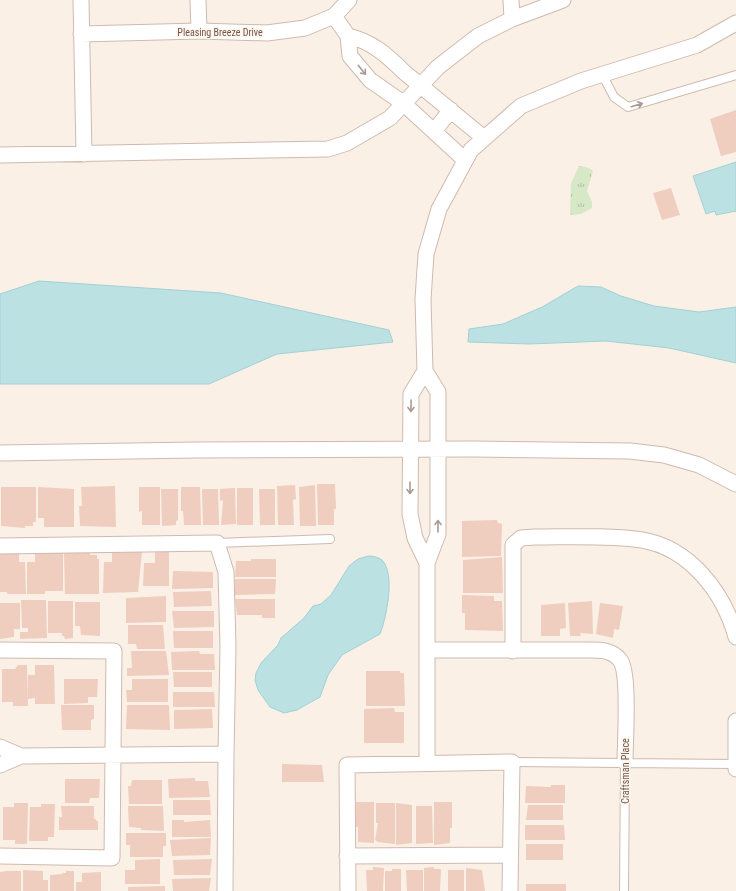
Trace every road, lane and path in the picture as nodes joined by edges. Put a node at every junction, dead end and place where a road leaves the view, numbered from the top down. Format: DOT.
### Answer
graph roads {
  1 [pos="81,0"];
  2 [pos="198,0"];
  3 [pos="349,0"];
  4 [pos="511,0"];
  5 [pos="563,0"];
  6 [pos="334,16"];
  7 [pos="512,19"];
  8 [pos="736,23"];
  9 [pos="199,32"];
  10 [pos="82,34"];
  11 [pos="348,36"];
  12 [pos="602,74"];
  13 [pos="736,75"];
  14 [pos="419,85"];
  15 [pos="403,102"];
  16 [pos="451,110"];
  17 [pos="434,131"];
  18 [pos="484,138"];
  19 [pos="84,154"];
  20 [pos="0,155"];
  21 [pos="466,160"];
  22 [pos="425,371"];
  23 [pos="410,449"];
  24 [pos="437,449"];
  25 [pos="0,454"];
  26 [pos="736,484"];
  27 [pos="330,539"];
  28 [pos="217,543"];
  29 [pos="0,546"];
  30 [pos="427,563"];
  31 [pos="736,637"];
  32 [pos="0,650"];
  33 [pos="428,650"];
  34 [pos="513,651"];
  35 [pos="736,720"];
  36 [pos="0,747"];
  37 [pos="226,754"];
  38 [pos="113,755"];
  39 [pos="21,756"];
  40 [pos="512,762"];
  41 [pos="625,762"];
  42 [pos="428,763"];
  43 [pos="0,765"];
  44 [pos="735,766"];
  45 [pos="510,855"];
  46 [pos="0,856"];
  47 [pos="347,856"];
  48 [pos="225,891"];
  49 [pos="348,891"];
  50 [pos="510,891"];
  51 [pos="624,891"];
  1 -- 10 [label="street"];
  2 -- 9 [label="street"];
  3 -- 6 [label="street, Pleasing Breeze Drive"];
  4 -- 7 [label="street"];
  5 -- 7 [label="street"];
  6 -- 9 [label="street, Pleasing Breeze Drive"];
  6 -- 11 [label="street"];
  7 -- 14 [label="street"];
  8 -- 12 [label="street"];
  9 -- 10 [label="street, Pleasing Breeze Drive"];
  10 -- 19 [label="street"];
  11 -- 14 [label="street"];
  11 -- 15 [label="street, one-way"];
  12 -- 13 [label="lane, one-way"];
  12 -- 18 [label="street"];
  14 -- 15 [label="street"];
  14 -- 16 [label="street"];
  15 -- 17 [label="street"];
  15 -- 19 [label="street"];
  16 -- 17 [label="street"];
  16 -- 18 [label="street"];
  17 -- 21 [label="street"];
  18 -- 21 [label="street"];
  19 -- 20 [label="street"];
  21 -- 22 [label="street"];
  22 -- 23 [label="street, one-way"];
  22 -- 24 [label="street"];
  23 -- 24 [label="street"];
  23 -- 25 [label="street"];
  23 -- 30 [label="street, one-way"];
  24 -- 26 [label="street"];
  30 -- 24 [label="street, one-way"];
  27 -- 28 [label="lane"];
  28 -- 29 [label="street"];
  28 -- 37 [label="street"];
  30 -- 33 [label="street"];
  31 -- 34 [label="street"];
  32 -- 38 [label="street"];
  33 -- 34 [label="street"];
  33 -- 42 [label="street"];
  34 -- 41 [label="street, Craftsman Place"];
  35 -- 44 [label="street"];
  36 -- 39 [label="street"];
  37 -- 38 [label="street"];
  37 -- 48 [label="street"];
  38 -- 39 [label="street"];
  38 -- 46 [label="street"];
  39 -- 43 [label="street"];
  40 -- 41 [label="lane"];
  40 -- 42 [label="street"];
  40 -- 45 [label="street"];
  41 -- 44 [label="lane"];
  41 -- 51 [label="lane, Craftsman Place"];
  42 -- 47 [label="street"];
  45 -- 47 [label="street"];
  45 -- 50 [label="street"];
  47 -- 49 [label="street"];
}
